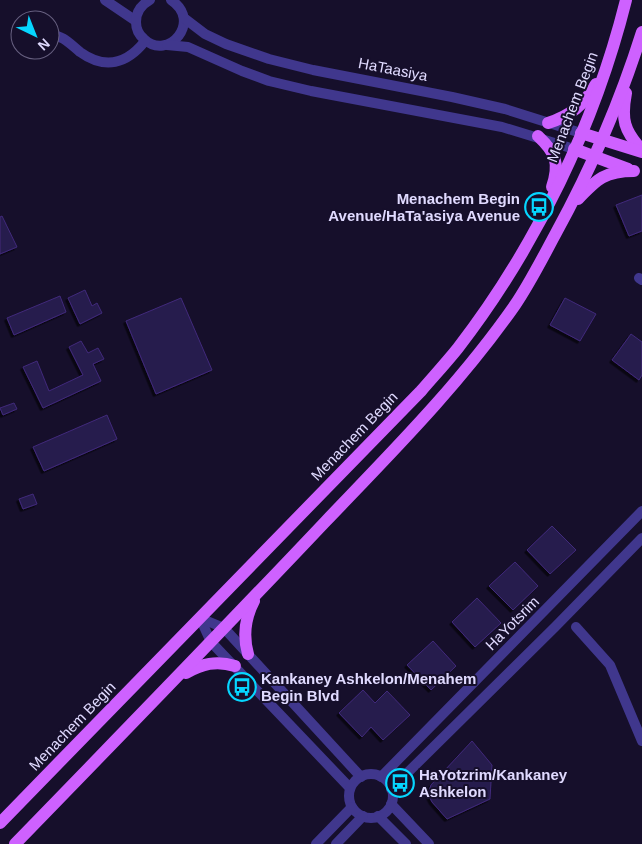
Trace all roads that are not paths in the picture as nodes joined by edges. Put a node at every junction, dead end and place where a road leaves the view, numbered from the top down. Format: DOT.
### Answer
graph roads {
  1 [pos="105,0"];
  2 [pos="147,0"];
  3 [pos="171,0"];
  4 [pos="626,0"];
  5 [pos="184,18"];
  6 [pos="136,21"];
  7 [pos="642,32"];
  8 [pos="60,36"];
  9 [pos="145,41"];
  10 [pos="167,45"];
  11 [pos="609,60"];
  12 [pos="631,66"];
  13 [pos="548,123"];
  14 [pos="581,133"];
  15 [pos="538,136"];
  16 [pos="602,139"];
  17 [pos="574,149"];
  18 [pos="642,151"];
  19 [pos="594,158"];
  20 [pos="638,173"];
  21 [pos="568,210"];
  22 [pos="545,211"];
  23 [pos="642,511"];
  24 [pos="642,538"];
  25 [pos="257,594"];
  26 [pos="576,606"];
  27 [pos="200,618"];
  28 [pos="224,628"];
  29 [pos="555,628"];
  30 [pos="576,628"];
  31 [pos="212,642"];
  32 [pos="248,654"];
  33 [pos="234,666"];
  34 [pos="169,685"];
  35 [pos="642,712"];
  36 [pos="631,716"];
  37 [pos="642,741"];
  38 [pos="361,777"];
  39 [pos="381,777"];
  40 [pos="350,788"];
  41 [pos="391,789"];
  42 [pos="391,804"];
  43 [pos="352,807"];
  44 [pos="363,816"];
  45 [pos="378,816"];
  46 [pos="0,823"];
  47 [pos="15,844"];
  48 [pos="316,844"];
  49 [pos="336,844"];
  50 [pos="406,844"];
  51 [pos="429,844"];
  1 -- 6 [label="street"];
  2 -- 6 [label="street"];
  3 -- 5 [label="street, HaTaasiya"];
  4 -- 11 [label="main road, Menachem Begin"];
  5 -- 10 [label="street"];
  5 -- 13 [label="street, HaTaasiya"];
  6 -- 9 [label="street"];
  7 -- 12 [label="main road"];
  8 -- 9 [label="street"];
  9 -- 10 [label="street"];
  10 -- 15 [label="street"];
  11 -- 13 [label="main road"];
  11 -- 14 [label="main road, Menachem Begin"];
  12 -- 16 [label="main road"];
  12 -- 18 [label="main road"];
  13 -- 14 [label="street, HaTaasiya"];
  14 -- 16 [label="main road, HaTaasiya"];
  14 -- 17 [label="main road, Menachem Begin"];
  15 -- 17 [label="street"];
  15 -- 22 [label="main road"];
  16 -- 18 [label="main road, HaTaasiya"];
  16 -- 19 [label="main road"];
  17 -- 19 [label="main road"];
  17 -- 22 [label="main road, Menachem Begin"];
  19 -- 20 [label="main road"];
  19 -- 21 [label="main road"];
  20 -- 21 [label="main road"];
  21 -- 25 [label="main road"];
  22 -- 27 [label="main road, Menachem Begin"];
  23 -- 39 [label="street, HaYotsrim"];
  24 -- 26 [label="street"];
  25 -- 28 [label="main road"];
  25 -- 32 [label="main road"];
  26 -- 29 [label="street"];
  26 -- 30 [label="street"];
  27 -- 28 [label="street"];
  27 -- 31 [label="street"];
  27 -- 46 [label="main road, Menachem Begin"];
  28 -- 31 [label="main road"];
  28 -- 32 [label="street"];
  29 -- 30 [label="street"];
  29 -- 41 [label="street"];
  30 -- 36 [label="street"];
  31 -- 33 [label="street"];
  31 -- 34 [label="main road"];
  32 -- 38 [label="street"];
  33 -- 34 [label="main road"];
  33 -- 40 [label="street"];
  34 -- 47 [label="main road"];
  35 -- 36 [label="street"];
  36 -- 37 [label="street"];
  38 -- 39 [label="street"];
  38 -- 40 [label="street"];
  39 -- 41 [label="street"];
  40 -- 43 [label="street"];
  41 -- 42 [label="street"];
  42 -- 45 [label="street"];
  42 -- 51 [label="street"];
  43 -- 44 [label="street"];
  43 -- 48 [label="street"];
  44 -- 45 [label="street"];
  44 -- 49 [label="street"];
  45 -- 50 [label="street"];
}
